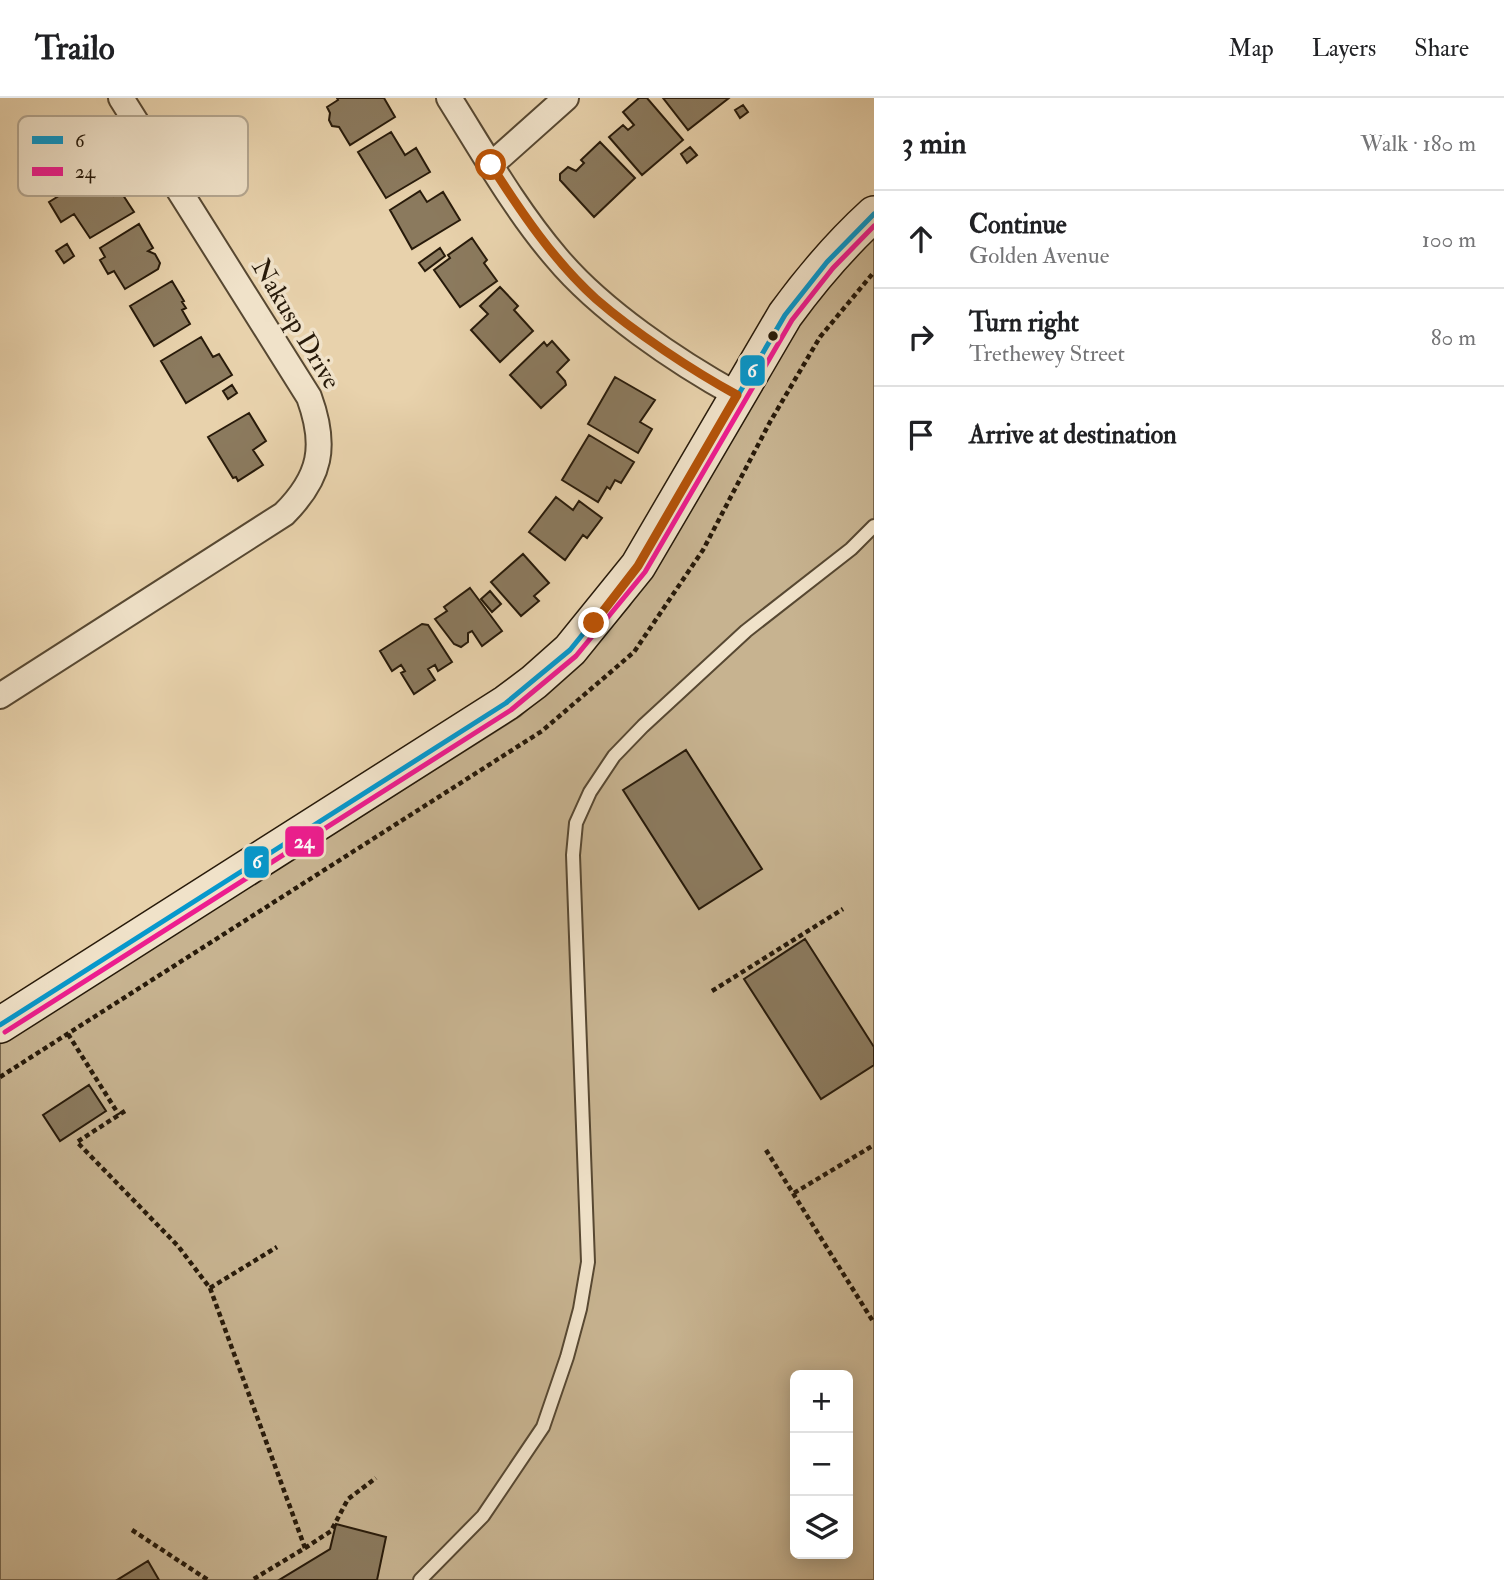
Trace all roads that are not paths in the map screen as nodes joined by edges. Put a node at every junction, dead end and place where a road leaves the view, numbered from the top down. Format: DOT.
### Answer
graph roads {
  1 [pos="121,98"];
  2 [pos="449,98"];
  3 [pos="566,98"];
  4 [pos="132,116"];
  5 [pos="491,165"];
  6 [pos="183,196"];
  7 [pos="874,215"];
  8 [pos="737,395"];
  9 [pos="874,526"];
  10 [pos="0,696"];
  11 [pos="0,1025"];
  12 [pos="420,1580"];
  1 -- 4 [label="street, Nakusp Drive"];
  2 -- 5 [label="street"];
  3 -- 5 [label="street"];
  5 -- 8 [label="street"];
  6 -- 10 [label="street, Nakusp Drive"];
  7 -- 8 [label="street"];
  8 -- 11 [label="street"];
  9 -- 12 [label="lane"];
}
